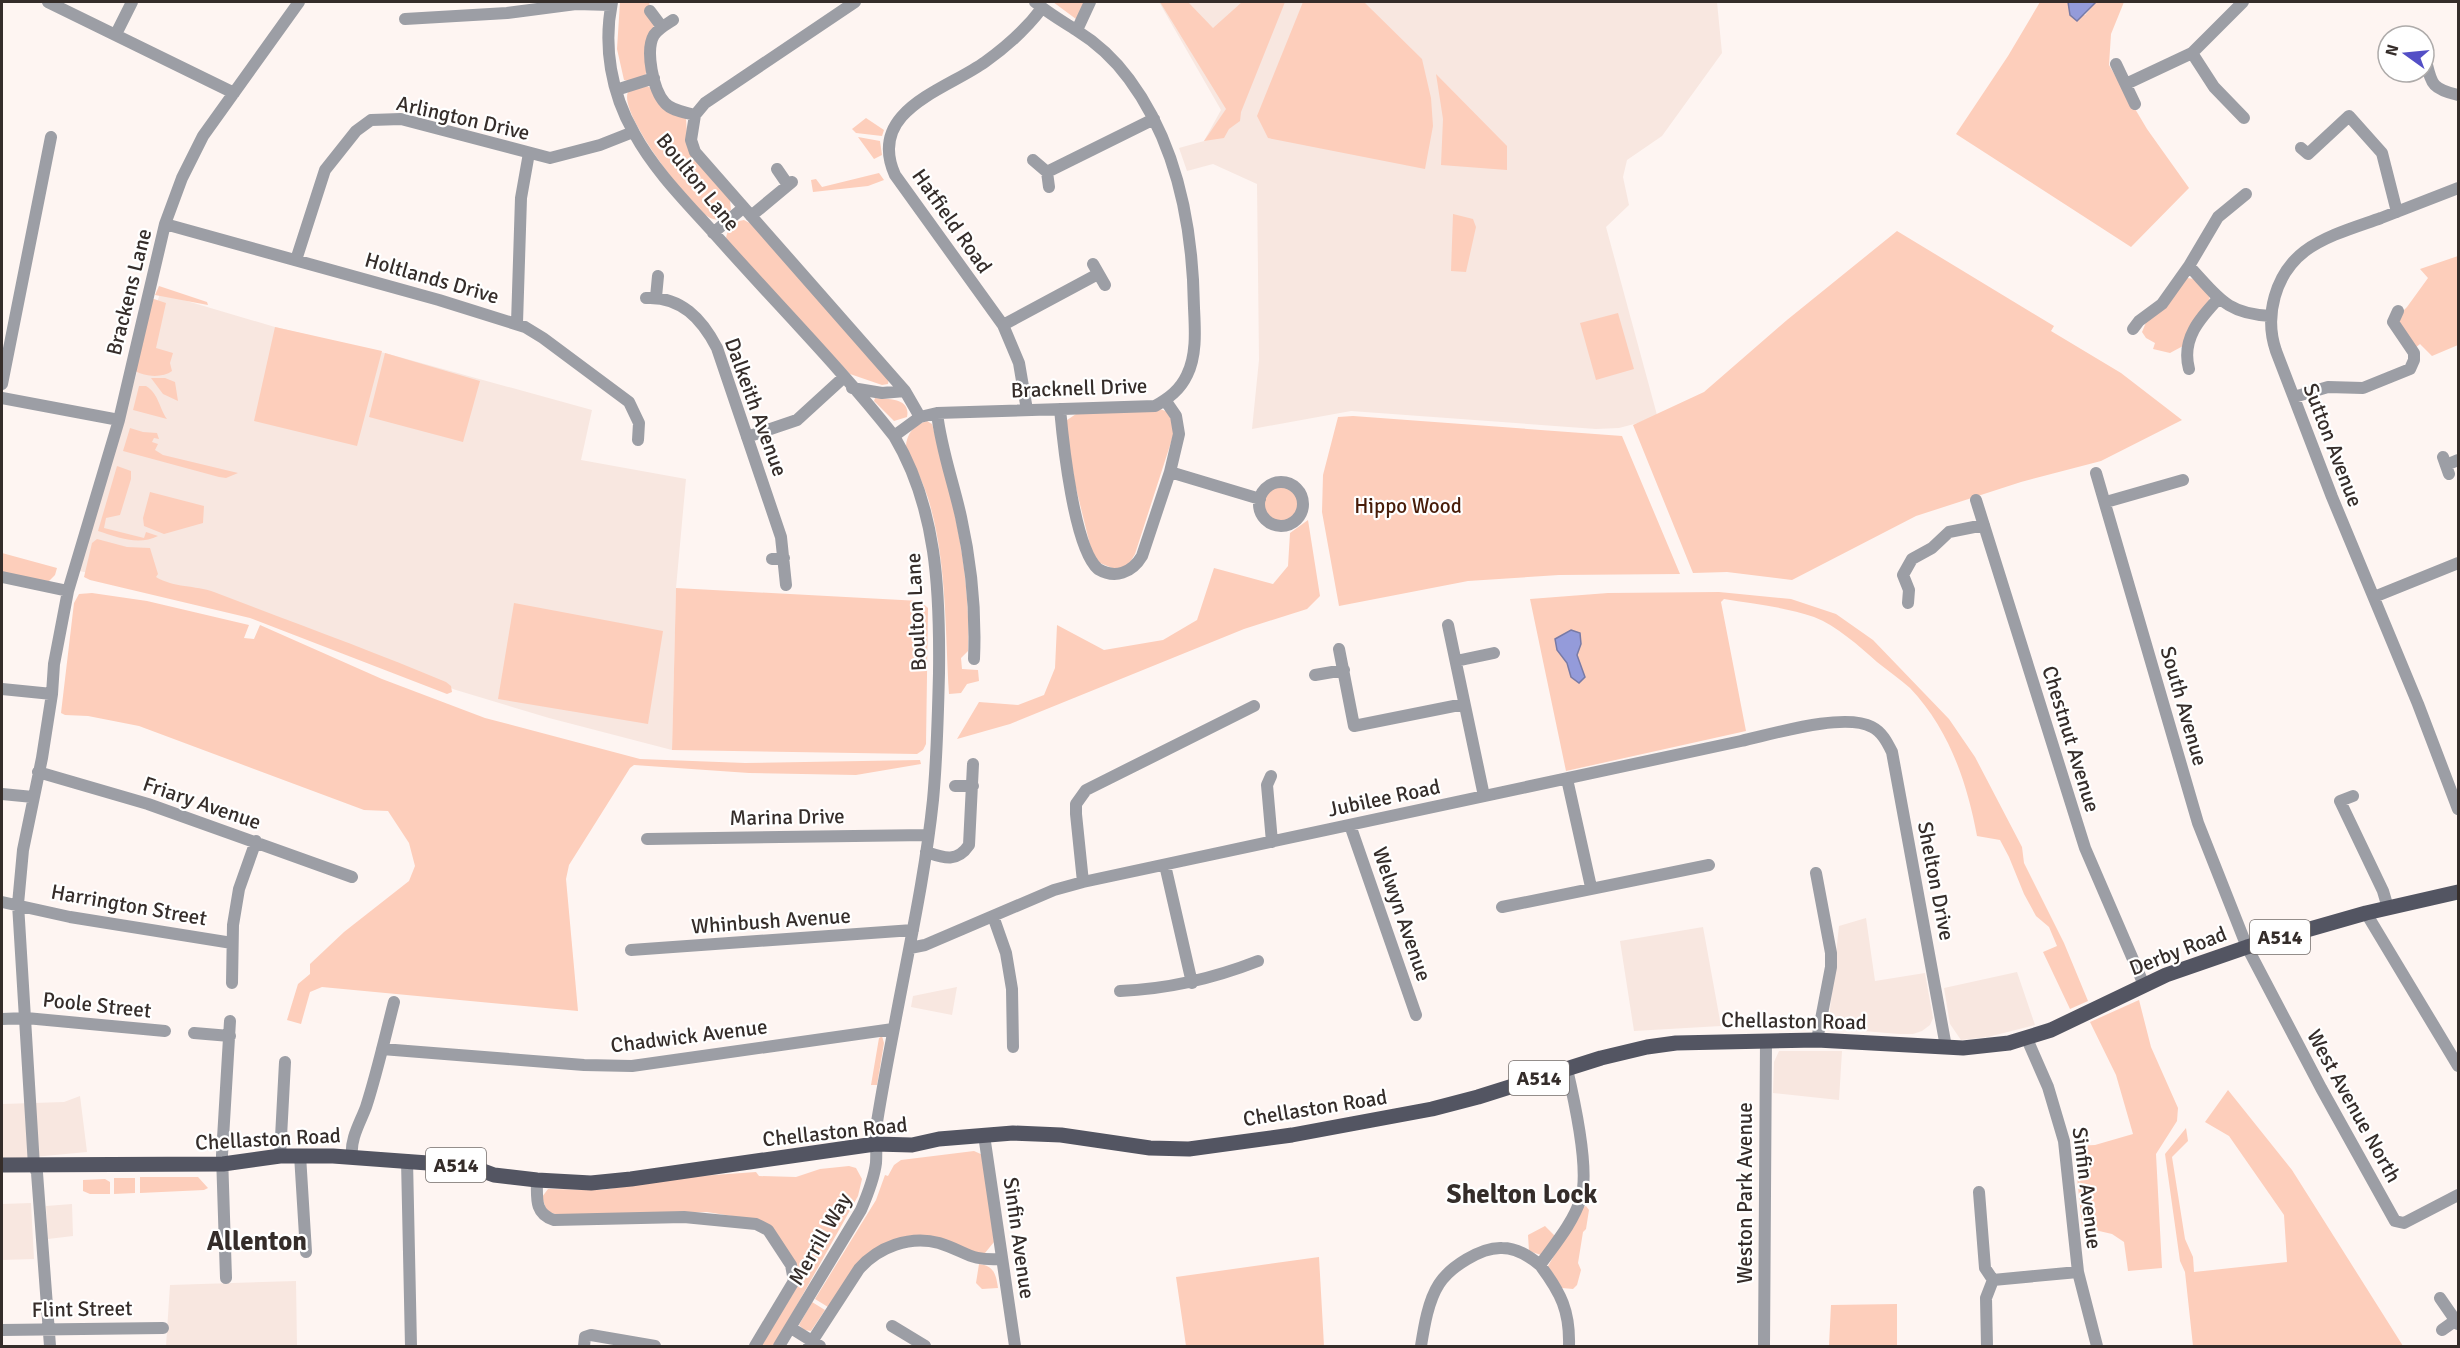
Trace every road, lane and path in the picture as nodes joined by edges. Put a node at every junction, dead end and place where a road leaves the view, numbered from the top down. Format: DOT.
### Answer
graph roads {
  1 [pos="48,2"];
  2 [pos="132,2"];
  3 [pos="299,2"];
  4 [pos="855,2"];
  5 [pos="1090,2"];
  6 [pos="2243,2"];
  7 [pos="611,3"];
  8 [pos="1039,5"];
  9 [pos="650,11"];
  10 [pos="405,20"];
  11 [pos="673,20"];
  12 [pos="662,27"];
  13 [pos="1077,30"];
  14 [pos="116,34"];
  15 [pos="2192,53"];
  16 [pos="2116,64"];
  17 [pos="654,78"];
  18 [pos="2126,84"];
  19 [pos="2433,84"];
  20 [pos="616,90"];
  21 [pos="234,93"];
  22 [pos="2458,95"];
  23 [pos="2135,104"];
  24 [pos="695,115"];
  25 [pos="2244,118"];
  26 [pos="1154,119"];
  27 [pos="633,132"];
  28 [pos="51,137"];
  29 [pos="2301,148"];
  30 [pos="529,153"];
  31 [pos="1033,160"];
  32 [pos="777,169"];
  33 [pos="1047,172"];
  34 [pos="1049,187"];
  35 [pos="2458,192"];
  36 [pos="2246,194"];
  37 [pos="747,212"];
  38 [pos="2397,212"];
  39 [pos="165,224"];
  40 [pos="714,233"];
  41 [pos="296,260"];
  42 [pos="2189,266"];
  43 [pos="1099,275"];
  44 [pos="658,276"];
  45 [pos="2219,298"];
  46 [pos="2398,311"];
  47 [pos="2271,316"];
  48 [pos="517,323"];
  49 [pos="1003,325"];
  50 [pos="2133,329"];
  51 [pos="2189,369"];
  52 [pos="843,378"];
  53 [pos="2,384"];
  54 [pos="852,388"];
  55 [pos="904,391"];
  56 [pos="2294,397"];
  57 [pos="2,398"];
  58 [pos="1165,400"];
  59 [pos="1060,409"];
  60 [pos="1027,410"];
  61 [pos="937,413"];
  62 [pos="920,417"];
  63 [pos="119,420"];
  64 [pos="894,436"];
  65 [pos="747,437"];
  66 [pos="638,440"];
  67 [pos="2458,460"];
  68 [pos="2446,465"];
  69 [pos="1170,472"];
  70 [pos="2096,472"];
  71 [pos="2183,480"];
  72 [pos="1260,498"];
  73 [pos="1976,500"];
  74 [pos="2106,502"];
  75 [pos="1984,525"];
  76 [pos="2458,563"];
  77 [pos="2,577"];
  78 [pos="786,585"];
  79 [pos="68,591"];
  80 [pos="2374,597"];
  81 [pos="1908,603"];
  82 [pos="1448,625"];
  83 [pos="1339,649"];
  84 [pos="1494,653"];
  85 [pos="974,659"];
  86 [pos="1456,661"];
  87 [pos="1344,670"];
  88 [pos="1315,675"];
  89 [pos="2,689"];
  90 [pos="52,694"];
  91 [pos="1464,704"];
  92 [pos="1254,706"];
  93 [pos="1875,728"];
  94 [pos="974,764"];
  95 [pos="38,772"];
  96 [pos="1271,776"];
  97 [pos="1567,779"];
  98 [pos="955,786"];
  99 [pos="973,786"];
  100 [pos="2,794"];
  101 [pos="33,796"];
  102 [pos="1484,796"];
  103 [pos="2353,796"];
  104 [pos="2458,809"];
  105 [pos="1350,825"];
  106 [pos="928,835"];
  107 [pos="647,839"];
  108 [pos="256,842"];
  109 [pos="1272,842"];
  110 [pos="926,852"];
  111 [pos="1165,865"];
  112 [pos="1710,865"];
  113 [pos="1816,873"];
  114 [pos="352,877"];
  115 [pos="1083,882"];
  116 [pos="1591,887"];
  117 [pos="2458,892"];
  118 [pos="2,902"];
  119 [pos="18,904"];
  120 [pos="1502,907"];
  121 [pos="2388,908"];
  122 [pos="2366,913"];
  123 [pos="993,916"];
  124 [pos="913,930"];
  125 [pos="232,943"];
  126 [pos="2247,947"];
  127 [pos="910,948"];
  128 [pos="631,950"];
  129 [pos="1258,961"];
  130 [pos="232,983"];
  131 [pos="1192,983"];
  132 [pos="2144,985"];
  133 [pos="1120,991"];
  134 [pos="394,1002"];
  135 [pos="2089,1011"];
  136 [pos="1416,1015"];
  137 [pos="26,1018"];
  138 [pos="2,1019"];
  139 [pos="230,1021"];
  140 [pos="893,1029"];
  141 [pos="165,1032"];
  142 [pos="194,1034"];
  143 [pos="230,1036"];
  144 [pos="2027,1039"];
  145 [pos="1766,1040"];
  146 [pos="1817,1040"];
  147 [pos="1013,1047"];
  148 [pos="1946,1047"];
  149 [pos="382,1049"];
  150 [pos="285,1062"];
  151 [pos="2458,1066"];
  152 [pos="1567,1070"];
  153 [pos="984,1135"];
  154 [pos="875,1144"];
  155 [pos="300,1155"];
  156 [pos="280,1156"];
  157 [pos="352,1156"];
  158 [pos="407,1161"];
  159 [pos="223,1164"];
  160 [pos="2,1165"];
  161 [pos="34,1166"];
  162 [pos="537,1180"];
  163 [pos="1979,1192"];
  164 [pos="2458,1195"];
  165 [pos="306,1252"];
  166 [pos="1002,1259"];
  167 [pos="1540,1265"];
  168 [pos="2078,1272"];
  169 [pos="226,1278"];
  170 [pos="1993,1280"];
  171 [pos="2440,1298"];
  172 [pos="2457,1322"];
  173 [pos="48,1328"];
  174 [pos="163,1328"];
  175 [pos="791,1328"];
  176 [pos="892,1328"];
  177 [pos="2,1330"];
  178 [pos="2442,1330"];
  179 [pos="814,1345"];
  180 [pos="50,1347"];
  181 [pos="411,1347"];
  182 [pos="584,1347"];
  183 [pos="655,1347"];
  184 [pos="755,1347"];
  185 [pos="779,1347"];
  186 [pos="926,1347"];
  187 [pos="1015,1347"];
  188 [pos="1421,1347"];
  189 [pos="1569,1347"];
  190 [pos="1764,1347"];
  191 [pos="1988,1347"];
  192 [pos="2097,1347"];
  1 -- 14 [label="street"];
  2 -- 14 [label="street"];
  3 -- 21 [label="street, Brackens Lane"];
  4 -- 24 [label="street"];
  5 -- 13 [label="street"];
  6 -- 15 [label="street"];
  7 -- 10 [label="street"];
  7 -- 20 [label="street, Boulton Lane"];
  8 -- 13 [label="street, Bracknell Drive"];
  8 -- 49 [label="street, Hatfield Road"];
  9 -- 12 [label="street"];
  11 -- 12 [label="street"];
  12 -- 17 [label="street, Boulton Lane"];
  13 -- 26 [label="street, Bracknell Drive"];
  14 -- 21 [label="street"];
  15 -- 18 [label="street"];
  15 -- 25 [label="street"];
  16 -- 18 [label="street"];
  17 -- 20 [label="street"];
  17 -- 24 [label="street, Boulton Lane"];
  18 -- 23 [label="street"];
  19 -- 22 [label="street"];
  20 -- 27 [label="street, Boulton Lane"];
  21 -- 39 [label="street, Brackens Lane"];
  24 -- 37 [label="street, Boulton Lane"];
  26 -- 33 [label="street"];
  26 -- 58 [label="street, Bracknell Drive"];
  27 -- 30 [label="street, Arlington Drive"];
  27 -- 40 [label="street, Boulton Lane"];
  28 -- 53 [label="street"];
  29 -- 38 [label="street"];
  30 -- 41 [label="street, Arlington Drive"];
  30 -- 48 [label="street"];
  31 -- 33 [label="street"];
  32 -- 37 [label="street"];
  33 -- 34 [label="street"];
  35 -- 38 [label="street, Sutton Avenue"];
  36 -- 42 [label="street"];
  37 -- 40 [label="street"];
  37 -- 55 [label="street, Boulton Lane"];
  38 -- 47 [label="street, Sutton Avenue"];
  39 -- 41 [label="street, Holtlands Drive"];
  39 -- 63 [label="street, Brackens Lane"];
  40 -- 52 [label="street, Boulton Lane"];
  41 -- 48 [label="street, Holtlands Drive"];
  42 -- 45 [label="street"];
  42 -- 50 [label="street"];
  43 -- 49 [label="street"];
  44 -- 65 [label="street, Dalkeith Avenue"];
  45 -- 47 [label="street"];
  45 -- 51 [label="street"];
  46 -- 56 [label="street"];
  47 -- 56 [label="street, Sutton Avenue"];
  48 -- 66 [label="street, Holtlands Drive"];
  49 -- 60 [label="street, Hatfield Road"];
  52 -- 54 [label="street, Boulton Lane"];
  52 -- 65 [label="street"];
  54 -- 55 [label="street"];
  54 -- 64 [label="street, Boulton Lane"];
  55 -- 62 [label="street, Boulton Lane"];
  56 -- 80 [label="street, Sutton Avenue"];
  57 -- 63 [label="street"];
  58 -- 59 [label="street, Bracknell Drive"];
  58 -- 69 [label="street"];
  59 -- 60 [label="street, Bracknell Drive"];
  59 -- 69 [label="street"];
  60 -- 61 [label="street, Bracknell Drive"];
  61 -- 62 [label="street, Bracknell Drive"];
  61 -- 85 [label="street"];
  62 -- 64 [label="street"];
  63 -- 79 [label="street, Brackens Lane"];
  64 -- 106 [label="street, Boulton Lane"];
  65 -- 78 [label="street, Dalkeith Avenue"];
  67 -- 68 [label="street"];
  69 -- 72 [label="street"];
  70 -- 74 [label="street, South Avenue"];
  71 -- 74 [label="street"];
  73 -- 75 [label="street, Chestnut Avenue"];
  74 -- 126 [label="street, South Avenue"];
  75 -- 81 [label="street"];
  75 -- 132 [label="street, Chestnut Avenue"];
  76 -- 80 [label="street"];
  77 -- 79 [label="street"];
  79 -- 90 [label="street, Brackens Lane"];
  80 -- 104 [label="street, Sutton Avenue"];
  82 -- 86 [label="street"];
  83 -- 87 [label="street"];
  84 -- 86 [label="street"];
  86 -- 91 [label="street"];
  87 -- 88 [label="street"];
  87 -- 91 [label="street"];
  89 -- 90 [label="street"];
  90 -- 95 [label="street, Brackens Lane"];
  91 -- 102 [label="street"];
  92 -- 115 [label="street"];
  93 -- 97 [label="street, Jubilee Road"];
  93 -- 148 [label="street, Shelton Drive"];
  94 -- 99 [label="street"];
  95 -- 101 [label="street, Brackens Lane"];
  95 -- 108 [label="street, Friary Avenue"];
  96 -- 109 [label="street"];
  97 -- 102 [label="street, Jubilee Road"];
  97 -- 116 [label="street"];
  98 -- 99 [label="street"];
  99 -- 110 [label="street"];
  100 -- 101 [label="street"];
  101 -- 119 [label="street, Brackens Lane"];
  102 -- 105 [label="street, Jubilee Road"];
  103 -- 121 [label="street"];
  105 -- 109 [label="street, Jubilee Road"];
  105 -- 136 [label="street, Welwyn Avenue"];
  106 -- 107 [label="street, Marina Drive"];
  106 -- 110 [label="street, Boulton Lane"];
  108 -- 114 [label="street, Friary Avenue"];
  108 -- 125 [label="street"];
  109 -- 111 [label="street, Jubilee Road"];
  110 -- 124 [label="street, Boulton Lane"];
  111 -- 115 [label="street, Jubilee Road"];
  111 -- 131 [label="street"];
  112 -- 116 [label="street"];
  113 -- 146 [label="street"];
  115 -- 123 [label="street, Jubilee Road"];
  116 -- 120 [label="street"];
  117 -- 121 [label="main road, Derby Road / A514"];
  118 -- 119 [label="street, Harrington Street"];
  119 -- 125 [label="street, Harrington Street"];
  119 -- 137 [label="street, Brackens Lane"];
  121 -- 122 [label="main road, Derby Road / A514"];
  122 -- 126 [label="main road, Derby Road / A514"];
  122 -- 151 [label="street"];
  123 -- 127 [label="street, Jubilee Road"];
  123 -- 147 [label="street"];
  124 -- 127 [label="street, Boulton Lane"];
  124 -- 128 [label="street, Whinbush Avenue"];
  125 -- 130 [label="street"];
  126 -- 132 [label="main road, Derby Road / A514"];
  126 -- 164 [label="street, West Avenue North"];
  127 -- 140 [label="street, Boulton Lane"];
  129 -- 131 [label="street"];
  131 -- 133 [label="street"];
  132 -- 135 [label="main road, Derby Road / A514"];
  134 -- 149 [label="street"];
  135 -- 144 [label="main road, Chellaston Road / A514"];
  137 -- 138 [label="street, Poole Street"];
  137 -- 141 [label="street, Poole Street"];
  137 -- 161 [label="street, Brackens Lane"];
  139 -- 143 [label="street"];
  140 -- 149 [label="street, Chadwick Avenue"];
  140 -- 154 [label="street, Boulton Lane"];
  142 -- 143 [label="street"];
  143 -- 159 [label="street"];
  144 -- 148 [label="main road, Chellaston Road / A514"];
  144 -- 168 [label="street, Sinfin Avenue"];
  145 -- 146 [label="main road, Chellaston Road / A514"];
  145 -- 152 [label="main road, Chellaston Road / A514"];
  145 -- 190 [label="street, Weston Park Avenue"];
  146 -- 148 [label="main road, Chellaston Road / A514"];
  149 -- 157 [label="street"];
  150 -- 156 [label="street"];
  152 -- 153 [label="main road, Chellaston Road / A514"];
  152 -- 167 [label="street"];
  153 -- 154 [label="main road, Chellaston Road / A514"];
  153 -- 166 [label="street, Sinfin Avenue"];
  154 -- 162 [label="main road, Chellaston Road / A514"];
  154 -- 175 [label="street, Merrill Way"];
  155 -- 156 [label="main road, Chellaston Road / A514"];
  155 -- 157 [label="main road, Chellaston Road / A514"];
  155 -- 165 [label="street"];
  156 -- 159 [label="main road, Chellaston Road / A514"];
  157 -- 158 [label="main road, Chellaston Road / A514"];
  158 -- 162 [label="main road, Chellaston Road / A514"];
  158 -- 181 [label="street"];
  159 -- 161 [label="main road, Chellaston Road / A514"];
  159 -- 169 [label="street"];
  160 -- 161 [label="main road, A514"];
  161 -- 173 [label="street, Brackens Lane"];
  162 -- 184 [label="street, Merrill Way"];
  163 -- 170 [label="street"];
  166 -- 179 [label="street"];
  166 -- 187 [label="street, Sinfin Avenue"];
  167 -- 188 [label="street"];
  167 -- 189 [label="street"];
  168 -- 170 [label="street"];
  168 -- 192 [label="street, Sinfin Avenue"];
  170 -- 191 [label="street"];
  171 -- 172 [label="street"];
  172 -- 178 [label="street"];
  173 -- 174 [label="street, Flint Street"];
  173 -- 177 [label="street, Flint Street"];
  173 -- 180 [label="street, Brackens Lane"];
  175 -- 179 [label="street"];
  175 -- 185 [label="street, Merrill Way"];
  176 -- 186 [label="street"];
  182 -- 183 [label="street"];
}
